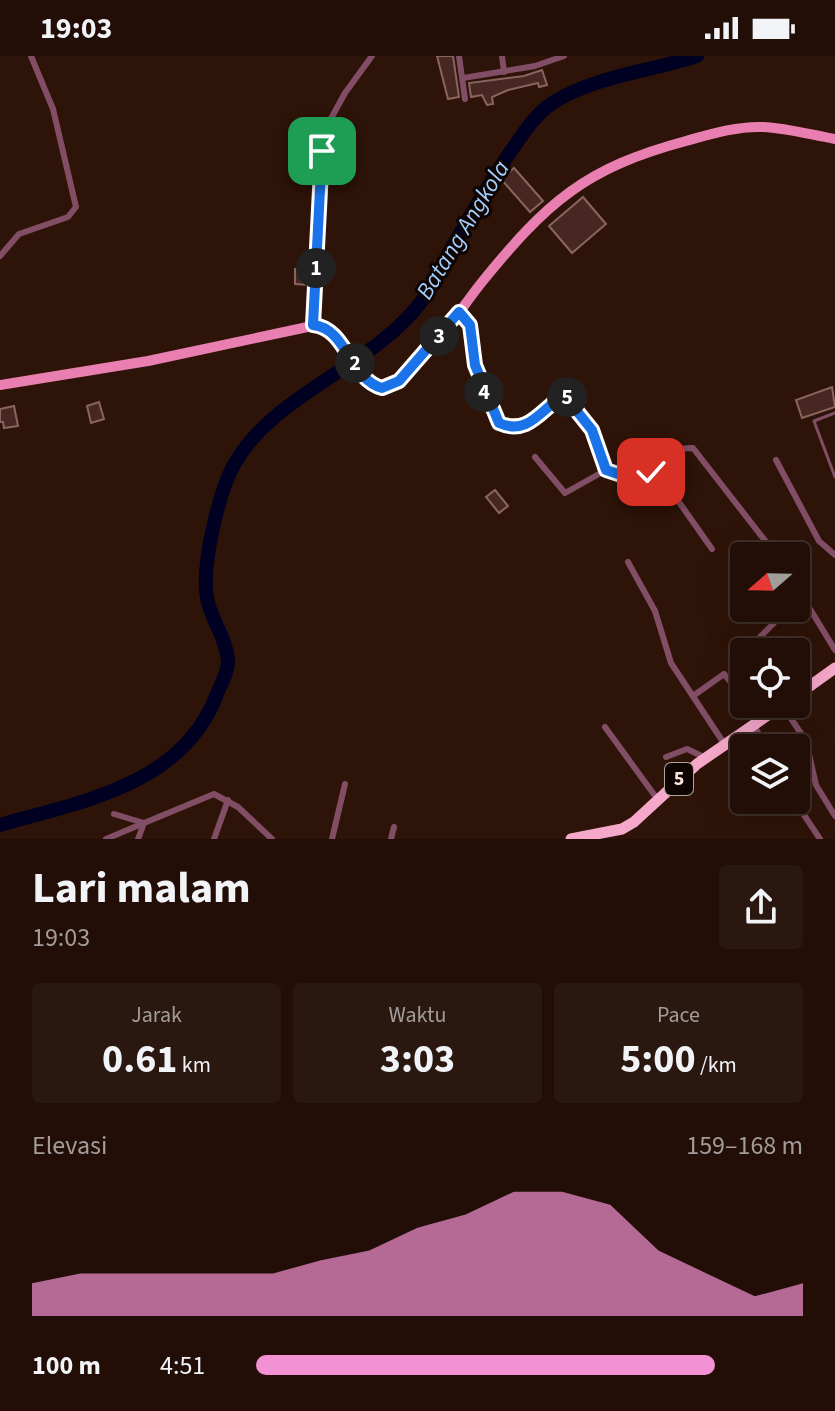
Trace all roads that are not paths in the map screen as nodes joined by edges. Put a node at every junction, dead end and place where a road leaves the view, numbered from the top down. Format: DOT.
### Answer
graph roads {
  1 [pos="31,56"];
  2 [pos="372,56"];
  3 [pos="459,56"];
  4 [pos="502,56"];
  5 [pos="564,56"];
  6 [pos="545,59"];
  7 [pos="504,72"];
  8 [pos="463,78"];
  9 [pos="465,99"];
  10 [pos="835,139"];
  11 [pos="0,256"];
  12 [pos="459,312"];
  13 [pos="315,325"];
  14 [pos="0,385"];
  15 [pos="835,413"];
  16 [pos="535,457"];
  17 [pos="776,460"];
  18 [pos="655,468"];
  19 [pos="606,470"];
  20 [pos="835,477"];
  21 [pos="766,542"];
  22 [pos="712,549"];
  23 [pos="835,555"];
  24 [pos="628,562"];
  25 [pos="810,609"];
  26 [pos="774,622"];
  27 [pos="759,638"];
  28 [pos="835,650"];
  29 [pos="835,668"];
  30 [pos="730,681"];
  31 [pos="810,686"];
  32 [pos="693,696"];
  33 [pos="755,718"];
  34 [pos="764,718"];
  35 [pos="792,718"];
  36 [pos="757,723"];
  37 [pos="605,727"];
  38 [pos="762,734"];
  39 [pos="725,745"];
  40 [pos="666,757"];
  41 [pos="706,758"];
  42 [pos="345,784"];
  43 [pos="228,800"];
  44 [pos="658,800"];
  45 [pos="114,814"];
  46 [pos="803,814"];
  47 [pos="835,816"];
  48 [pos="144,823"];
  49 [pos="394,827"];
  50 [pos="270,838"];
  51 [pos="106,839"];
  52 [pos="138,839"];
  53 [pos="214,839"];
  54 [pos="332,839"];
  55 [pos="391,839"];
  56 [pos="571,839"];
  57 [pos="820,839"];
  1 -- 11 [label="street"];
  2 -- 13 [label="street"];
  3 -- 8 [label="street"];
  4 -- 7 [label="street"];
  5 -- 6 [label="street"];
  6 -- 7 [label="street"];
  7 -- 8 [label="street"];
  8 -- 9 [label="street"];
  10 -- 12 [label="main road"];
  12 -- 13 [label="main road"];
  12 -- 19 [label="street"];
  13 -- 14 [label="main road"];
  15 -- 20 [label="lane"];
  16 -- 19 [label="street"];
  17 -- 23 [label="street"];
  18 -- 19 [label="street"];
  18 -- 21 [label="street"];
  18 -- 22 [label="street"];
  24 -- 32 [label="street"];
  25 -- 28 [label="street"];
  26 -- 27 [label="street"];
  29 -- 31 [label="highway"];
  30 -- 32 [label="street"];
  32 -- 39 [label="street"];
  33 -- 36 [label="street"];
  34 -- 36 [label="highway, 5"];
  35 -- 47 [label="street"];
  36 -- 38 [label="street"];
  36 -- 39 [label="highway, 5"];
  37 -- 44 [label="street"];
  39 -- 41 [label="highway, 5"];
  40 -- 41 [label="street"];
  41 -- 44 [label="highway, 5"];
  42 -- 54 [label="street"];
  43 -- 48 [label="street"];
  43 -- 50 [label="street"];
  43 -- 53 [label="street"];
  44 -- 56 [label="highway, 5"];
  45 -- 48 [label="street"];
  46 -- 57 [label="street"];
  48 -- 51 [label="street"];
  48 -- 52 [label="street"];
  49 -- 55 [label="street"];
}
